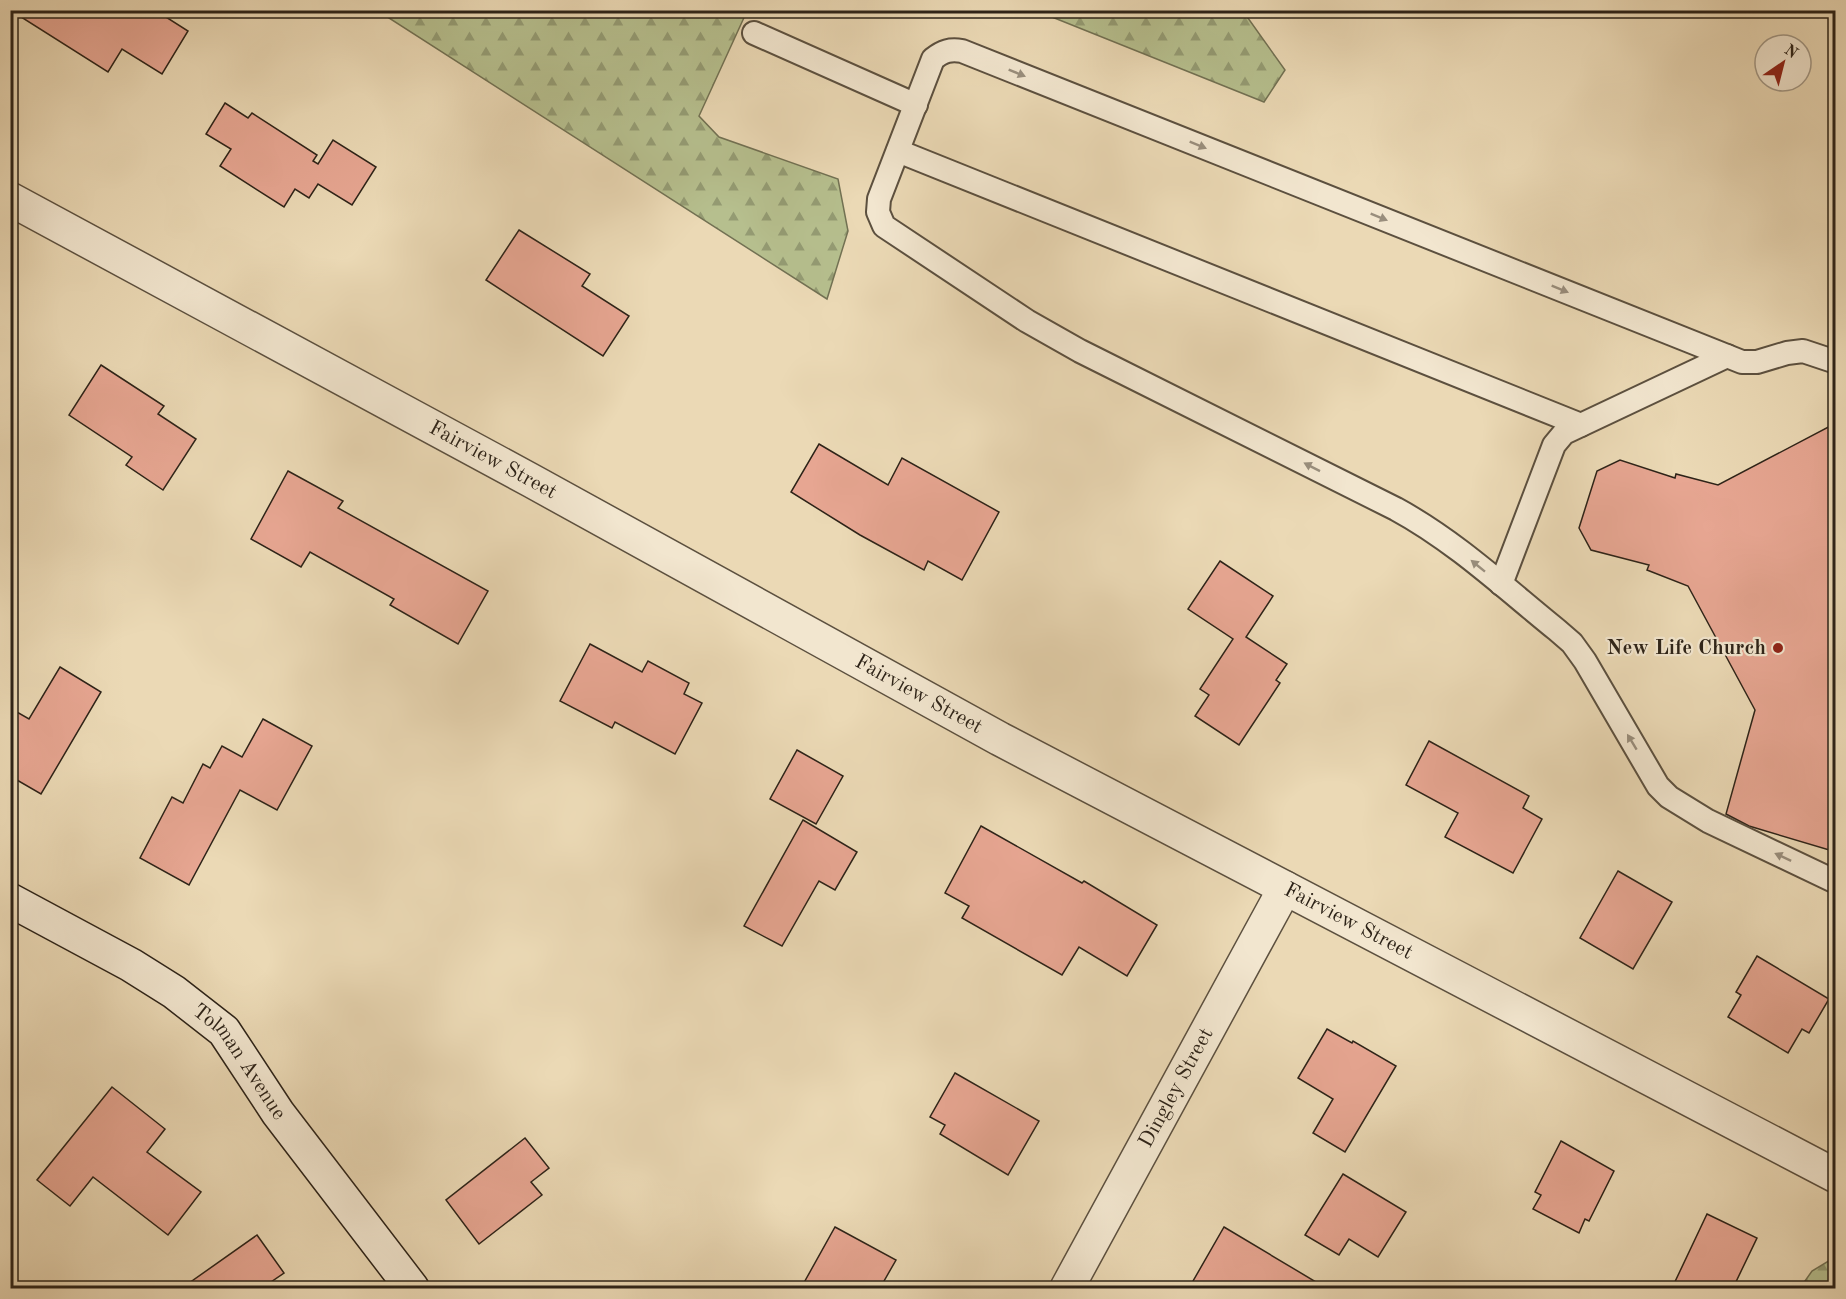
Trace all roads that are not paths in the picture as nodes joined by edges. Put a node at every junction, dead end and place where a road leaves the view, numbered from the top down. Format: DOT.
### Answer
graph roads {
  1 [pos="754,33"];
  2 [pos="915,105"];
  3 [pos="898,152"];
  4 [pos="10,199"];
  5 [pos="1727,356"];
  6 [pos="1836,362"];
  7 [pos="1581,424"];
  8 [pos="1501,584"];
  9 [pos="1836,882"];
  10 [pos="1285,888"];
  11 [pos="10,900"];
  12 [pos="1836,1176"];
  13 [pos="412,1288"];
  14 [pos="1067,1288"];
  1 -- 2 [label="lane"];
  2 -- 3 [label="lane"];
  2 -- 5 [label="lane, one-way"];
  3 -- 7 [label="lane"];
  8 -- 3 [label="lane, one-way"];
  4 -- 10 [label="street, Fairview Street"];
  5 -- 6 [label="lane"];
  5 -- 7 [label="lane"];
  7 -- 8 [label="lane"];
  9 -- 8 [label="lane, one-way"];
  10 -- 12 [label="street, Fairview Street"];
  10 -- 14 [label="street, Dingley Street"];
  11 -- 13 [label="street, Tolman Avenue"];
}
